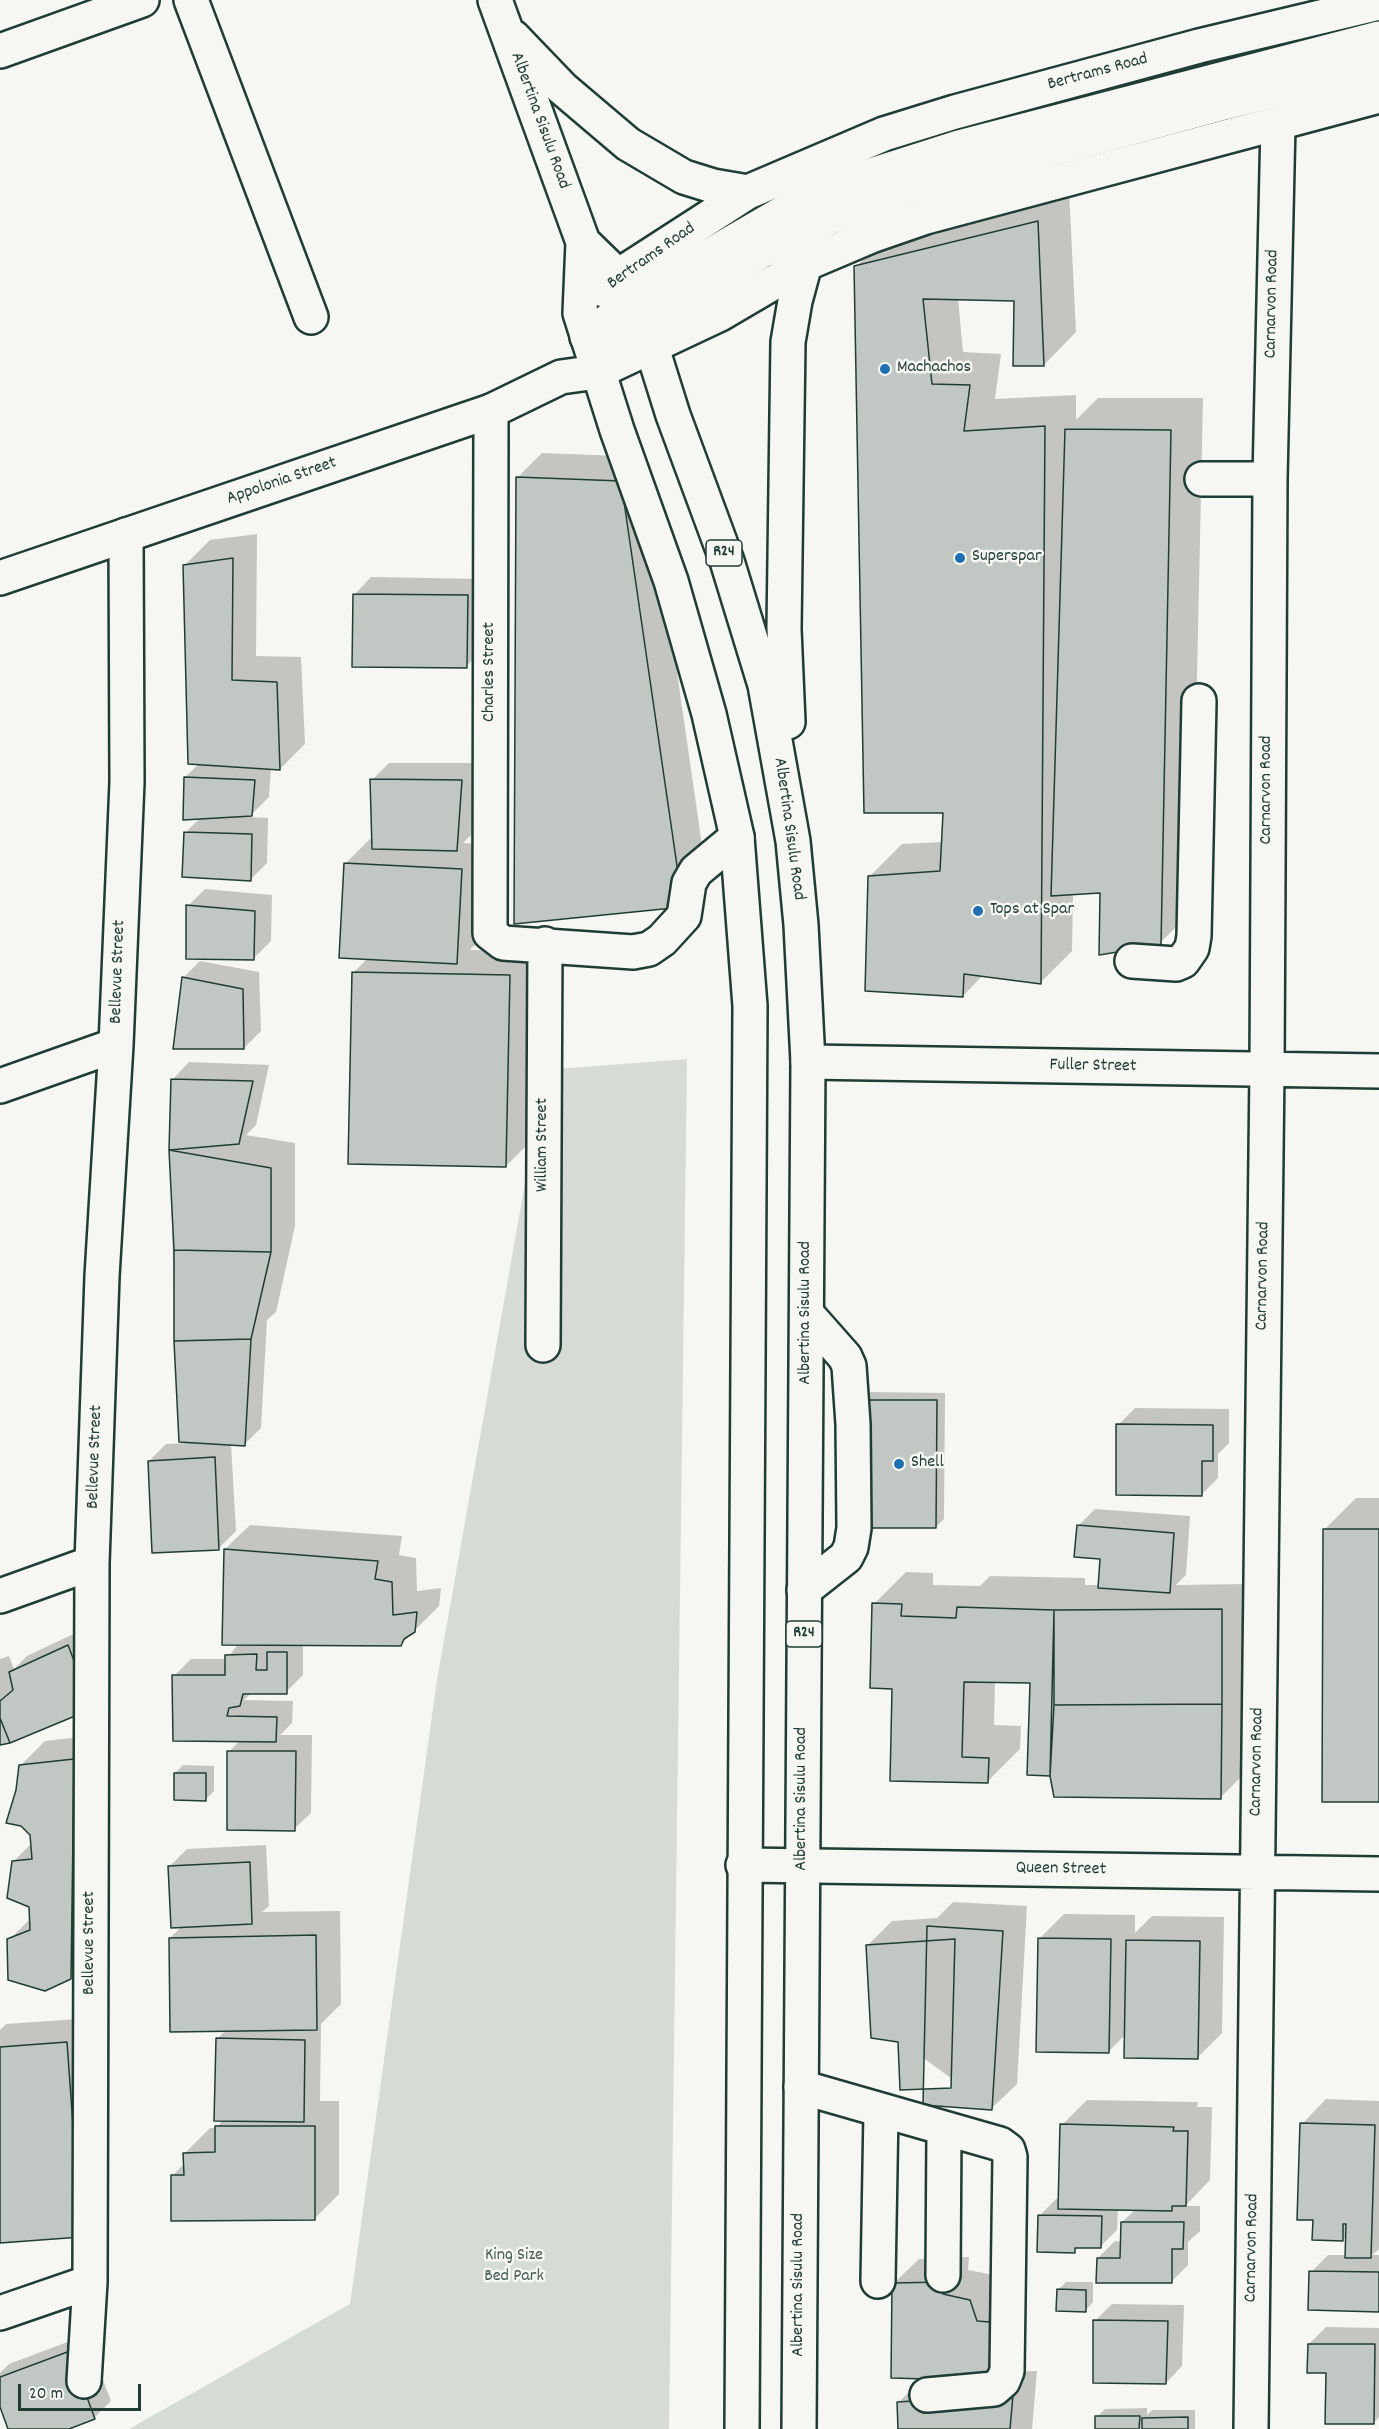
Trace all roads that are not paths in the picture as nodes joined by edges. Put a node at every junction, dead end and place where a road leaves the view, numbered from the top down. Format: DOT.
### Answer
graph roads {
  1 [pos="142,0"];
  2 [pos="191,0"];
  3 [pos="1379,3"];
  4 [pos="500,15"];
  5 [pos="1379,38"];
  6 [pos="0,51"];
  7 [pos="1379,64"];
  8 [pos="1379,96"];
  9 [pos="1278,124"];
  10 [pos="748,192"];
  11 [pos="583,242"];
  12 [pos="806,264"];
  13 [pos="636,314"];
  14 [pos="311,316"];
  15 [pos="589,343"];
  16 [pos="561,377"];
  17 [pos="491,411"];
  18 [pos="1202,479"];
  19 [pos="1270,479"];
  20 [pos="126,535"];
  21 [pos="0,578"];
  22 [pos="1199,701"];
  23 [pos="738,837"];
  24 [pos="793,841"];
  25 [pos="545,944"];
  26 [pos="1132,961"];
  27 [pos="116,1045"];
  28 [pos="808,1062"];
  29 [pos="1267,1069"];
  30 [pos="1379,1071"];
  31 [pos="0,1086"];
  32 [pos="807,1314"];
  33 [pos="543,1345"];
  34 [pos="92,1563"];
  35 [pos="804,1590"];
  36 [pos="0,1596"];
  37 [pos="743,1865"];
  38 [pos="802,1866"];
  39 [pos="1256,1873"];
  40 [pos="1379,1874"];
  41 [pos="801,2087"];
  42 [pos="881,2111"];
  43 [pos="944,2130"];
  44 [pos="943,2275"];
  45 [pos="878,2281"];
  46 [pos="90,2282"];
  47 [pos="0,2313"];
  48 [pos="84,2381"];
  49 [pos="927,2395"];
  50 [pos="742,2429"];
  51 [pos="799,2429"];
  52 [pos="1251,2429"];
  1 -- 6 [label="main road"];
  2 -- 14 [label="main road"];
  3 -- 10 [label="main road, Bertrams Road"];
  4 -- 10 [label="main road"];
  4 -- 11 [label="main road, Albertina Sisulu Road / R24"];
  5 -- 13 [label="main road"];
  7 -- 13 [label="main road"];
  8 -- 9 [label="main road, Bertrams Road"];
  9 -- 12 [label="main road, Bertrams Road"];
  9 -- 19 [label="main road, Carnarvon Road"];
  10 -- 13 [label="main road, Bertrams Road"];
  11 -- 13 [label="main road, Albertina Sisulu Road / R24"];
  11 -- 15 [label="main road, Albertina Sisulu Road / R24"];
  12 -- 13 [label="main road, Bertrams Road"];
  12 -- 24 [label="main road"];
  13 -- 15 [label="main road, Bertrams Road"];
  13 -- 15 [label="main road"];
  13 -- 24 [label="main road, Albertina Sisulu Road / R24"];
  15 -- 16 [label="main road"];
  15 -- 16 [label="main road, Bertrams Road"];
  15 -- 23 [label="main road, Albertina Sisulu Road / R24"];
  16 -- 17 [label="main road, Appolonia Street"];
  17 -- 20 [label="main road, Appolonia Street"];
  17 -- 25 [label="main road, Charles Street"];
  18 -- 19 [label="main road"];
  19 -- 29 [label="main road, Carnarvon Road"];
  20 -- 21 [label="main road, Appolonia Street"];
  20 -- 27 [label="main road, Bellevue Street"];
  22 -- 26 [label="main road"];
  23 -- 25 [label="main road"];
  23 -- 37 [label="main road, Albertina Sisulu Road / R24"];
  24 -- 28 [label="main road, Albertina Sisulu Road / R24"];
  25 -- 33 [label="main road, William Street"];
  27 -- 31 [label="main road"];
  27 -- 34 [label="main road, Bellevue Street"];
  28 -- 29 [label="main road, Fuller Street"];
  28 -- 32 [label="main road, Albertina Sisulu Road / R24"];
  29 -- 30 [label="main road, Fuller Street"];
  29 -- 39 [label="main road, Carnarvon Road"];
  32 -- 35 [label="main road, Albertina Sisulu Road / R24"];
  32 -- 35 [label="main road"];
  34 -- 36 [label="main road"];
  34 -- 46 [label="main road, Bellevue Street"];
  35 -- 38 [label="main road, Albertina Sisulu Road / R24"];
  37 -- 38 [label="main road, Queen Street"];
  37 -- 50 [label="main road, Albertina Sisulu Road / R24"];
  38 -- 39 [label="main road, Queen Street"];
  38 -- 41 [label="main road, Albertina Sisulu Road / R24"];
  39 -- 40 [label="main road, Queen Street"];
  39 -- 52 [label="main road, Carnarvon Road"];
  41 -- 42 [label="main road"];
  41 -- 51 [label="main road, Albertina Sisulu Road / R24"];
  42 -- 43 [label="main road"];
  42 -- 45 [label="main road"];
  43 -- 44 [label="main road"];
  43 -- 49 [label="main road"];
  46 -- 47 [label="main road"];
  46 -- 48 [label="main road, Bellevue Street"];
}
